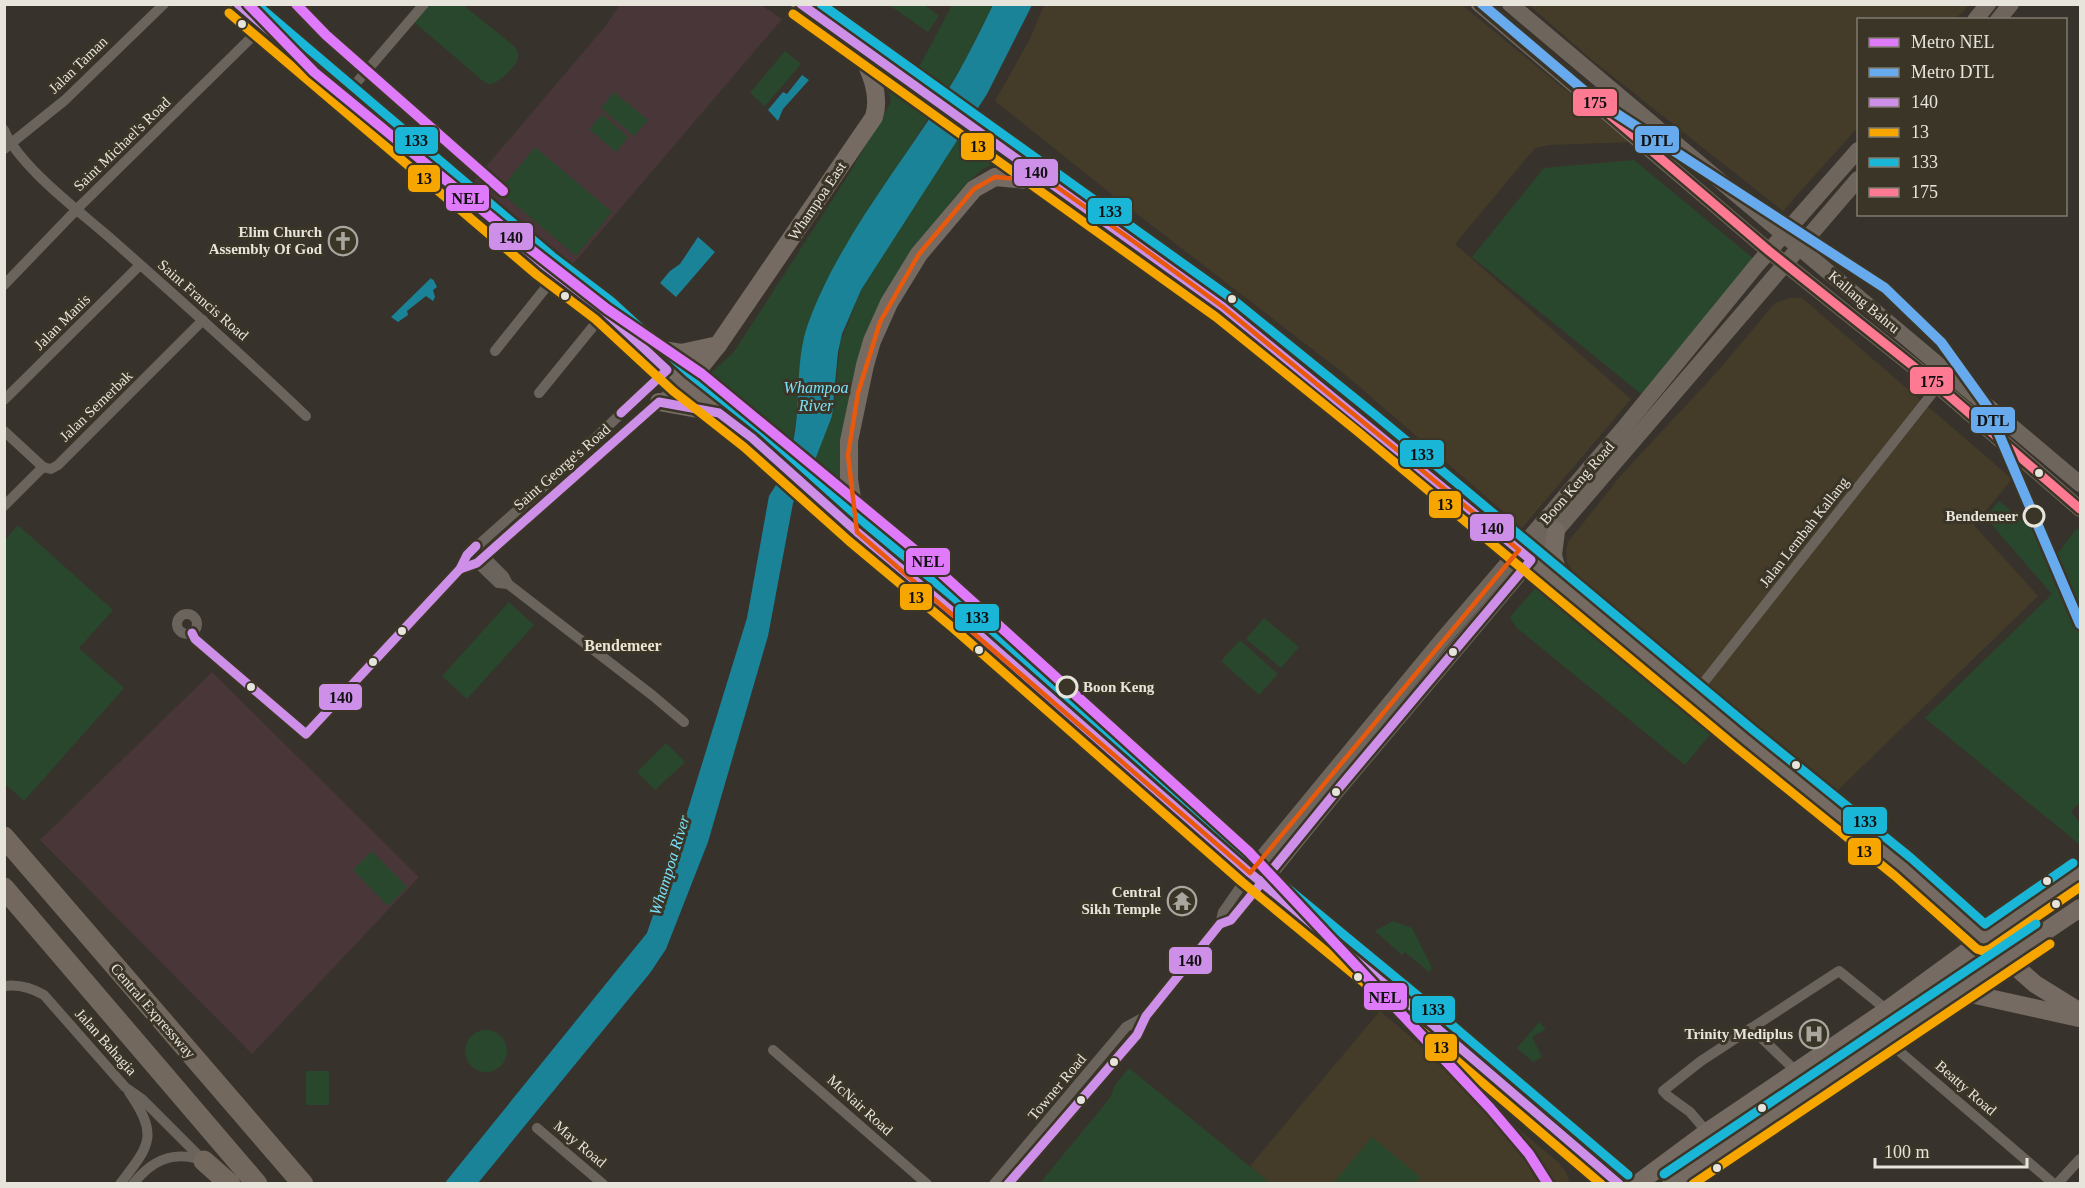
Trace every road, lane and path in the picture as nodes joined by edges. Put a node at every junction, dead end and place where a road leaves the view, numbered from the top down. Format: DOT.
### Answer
graph roads {
  1 [pos="164,4"];
  2 [pos="237,4"];
  3 [pos="424,4"];
  4 [pos="800,4"];
  5 [pos="1479,4"];
  6 [pos="1510,4"];
  7 [pos="1988,4"];
  8 [pos="2011,4"];
  9 [pos="1977,18"];
  10 [pos="2000,18"];
  11 [pos="262,27"];
  12 [pos="860,48"];
  13 [pos="345,96"];
  14 [pos="4,130"];
  15 [pos="7,146"];
  16 [pos="1857,151"];
  17 [pos="1857,180"];
  18 [pos="1050,182"];
  19 [pos="77,210"];
  20 [pos="1784,234"];
  21 [pos="1799,247"];
  22 [pos="1769,251"];
  23 [pos="1784,263"];
  24 [pos="140,265"];
  25 [pos="556,275"];
  26 [pos="4,285"];
  27 [pos="603,310"];
  28 [pos="203,320"];
  29 [pos="718,345"];
  30 [pos="644,347"];
  31 [pos="495,351"];
  32 [pos="667,370"];
  33 [pos="681,382"];
  34 [pos="1938,386"];
  35 [pos="539,393"];
  36 [pos="4,400"];
  37 [pos="659,402"];
  38 [pos="719,413"];
  39 [pos="306,416"];
  40 [pos="4,431"];
  41 [pos="43,467"];
  42 [pos="2080,484"];
  43 [pos="4,506"];
  44 [pos="2080,508"];
  45 [pos="1556,531"];
  46 [pos="856,532"];
  47 [pos="499,543"];
  48 [pos="471,551"];
  49 [pos="1525,555"];
  50 [pos="481,560"];
  51 [pos="460,569"];
  52 [pos="498,569"];
  53 [pos="508,584"];
  54 [pos="1561,585"];
  55 [pos="192,633"];
  56 [pos="1693,696"];
  57 [pos="684,722"];
  58 [pos="4,837"];
  59 [pos="2080,873"];
  60 [pos="1256,878"];
  61 [pos="4,888"];
  62 [pos="2080,908"];
  63 [pos="1220,924"];
  64 [pos="1984,939"];
  65 [pos="2007,960"];
  66 [pos="1926,982"];
  67 [pos="4,986"];
  68 [pos="1958,992"];
  69 [pos="1887,1010"];
  70 [pos="2080,1012"];
  71 [pos="1146,1016"];
  72 [pos="2080,1018"];
  73 [pos="1750,1028"];
  74 [pos="1885,1039"];
  75 [pos="773,1050"];
  76 [pos="1796,1071"];
  77 [pos="125,1087"];
  78 [pos="537,1128"];
  79 [pos="1707,1132"];
  80 [pos="2080,1159"];
  81 [pos="204,1161"];
  82 [pos="120,1184"];
  83 [pos="133,1184"];
  84 [pos="230,1184"];
  85 [pos="257,1184"];
  86 [pos="303,1184"];
  87 [pos="603,1184"];
  88 [pos="927,1184"];
  89 [pos="994,1184"];
  90 [pos="1008,1184"];
  91 [pos="1620,1184"];
  92 [pos="1637,1184"];
  93 [pos="1671,1184"];
  94 [pos="2055,1184"];
  1 -- 15 [label="street, Jalan Taman"];
  2 -- 11 [label="main road"];
  3 -- 13 [label="street"];
  4 -- 12 [label="main road"];
  5 -- 22 [label="main road, Kallang Bahru"];
  6 -- 20 [label="main road, Kallang Bahru"];
  7 -- 9 [label="main road"];
  8 -- 10 [label="main road"];
  11 -- 13 [label="main road"];
  11 -- 19 [label="street, Saint Michael's Road"];
  12 -- 18 [label="main road"];
  12 -- 29 [label="main road, Whampoa East"];
  13 -- 25 [label="main road"];
  14 -- 15 [label="street"];
  15 -- 19 [label="street"];
  16 -- 20 [label="main road, Boon Keng Road"];
  17 -- 21 [label="main road, Boon Keng Road"];
  18 -- 46 [label="main road"];
  18 -- 49 [label="main road"];
  19 -- 24 [label="street, Saint Francis Road"];
  19 -- 26 [label="street, Saint Michael's Road"];
  20 -- 21 [label="main road, Kallang Bahru"];
  20 -- 22 [label="main road, Boon Keng Road"];
  21 -- 23 [label="main road, Boon Keng Road"];
  21 -- 42 [label="main road, Kallang Bahru"];
  22 -- 23 [label="main road, Kallang Bahru"];
  22 -- 49 [label="main road, Boon Keng Road"];
  23 -- 34 [label="main road, Kallang Bahru"];
  23 -- 45 [label="main road, Boon Keng Road"];
  24 -- 28 [label="street, Saint Francis Road"];
  24 -- 36 [label="street, Jalan Manis"];
  25 -- 27 [label="main road"];
  25 -- 31 [label="street"];
  27 -- 30 [label="main road"];
  27 -- 35 [label="street"];
  28 -- 39 [label="street, Saint Francis Road"];
  28 -- 41 [label="street, Jalan Semerbak"];
  29 -- 30 [label="main road"];
  29 -- 33 [label="main road, Whampoa East"];
  30 -- 32 [label="main road"];
  32 -- 33 [label="main road"];
  32 -- 48 [label="street, Saint George's Road"];
  33 -- 37 [label="street, Saint George's Road"];
  33 -- 38 [label="main road"];
  34 -- 44 [label="main road, Kallang Bahru"];
  34 -- 56 [label="street, Jalan Lembah Kallang"];
  37 -- 38 [label="main road"];
  37 -- 47 [label="street, Saint George's Road"];
  38 -- 46 [label="main road"];
  40 -- 41 [label="street"];
  41 -- 43 [label="street, Jalan Semerbak"];
  45 -- 49 [label="main road, Boon Keng Road"];
  45 -- 54 [label="main road"];
  46 -- 60 [label="main road"];
  47 -- 50 [label="street, Saint George's Road"];
  47 -- 52 [label="street"];
  48 -- 50 [label="street"];
  48 -- 51 [label="street, Saint George's Road"];
  49 -- 54 [label="main road"];
  49 -- 60 [label="main road, Boon Keng Road"];
  50 -- 51 [label="street, Saint George's Road"];
  50 -- 52 [label="street"];
  50 -- 53 [label="street"];
  51 -- 55 [label="street, Saint George's Road"];
  52 -- 53 [label="street"];
  53 -- 57 [label="street"];
  54 -- 56 [label="main road"];
  56 -- 64 [label="main road"];
  58 -- 86 [label="highway, Central Expressway"];
  59 -- 64 [label="main road"];
  60 -- 63 [label="street, Towner Road"];
  60 -- 63 [label="street, Towner Road"];
  60 -- 91 [label="main road"];
  61 -- 85 [label="highway"];
  62 -- 65 [label="main road"];
  63 -- 71 [label="street, Towner Road"];
  64 -- 65 [label="main road"];
  64 -- 66 [label="main road"];
  65 -- 68 [label="main road"];
  65 -- 70 [label="main road"];
  66 -- 68 [label="main road"];
  66 -- 69 [label="main road"];
  67 -- 77 [label="street, Jalan Bahagia"];
  68 -- 72 [label="main road"];
  68 -- 74 [label="main road"];
  69 -- 73 [label="street"];
  69 -- 76 [label="main road"];
  71 -- 89 [label="street, Towner Road"];
  71 -- 90 [label="street, Towner Road"];
  73 -- 76 [label="street"];
  73 -- 79 [label="street"];
  74 -- 93 [label="main road"];
  74 -- 94 [label="street, Beatty Road"];
  75 -- 88 [label="street, McNair Road"];
  76 -- 79 [label="main road"];
  77 -- 81 [label="street, Jalan Bahagia"];
  77 -- 82 [label="street"];
  78 -- 87 [label="street, May Road"];
  79 -- 92 [label="main road"];
  80 -- 94 [label="street, Beatty Road"];
  81 -- 83 [label="street"];
  81 -- 84 [label="highway"];
}
